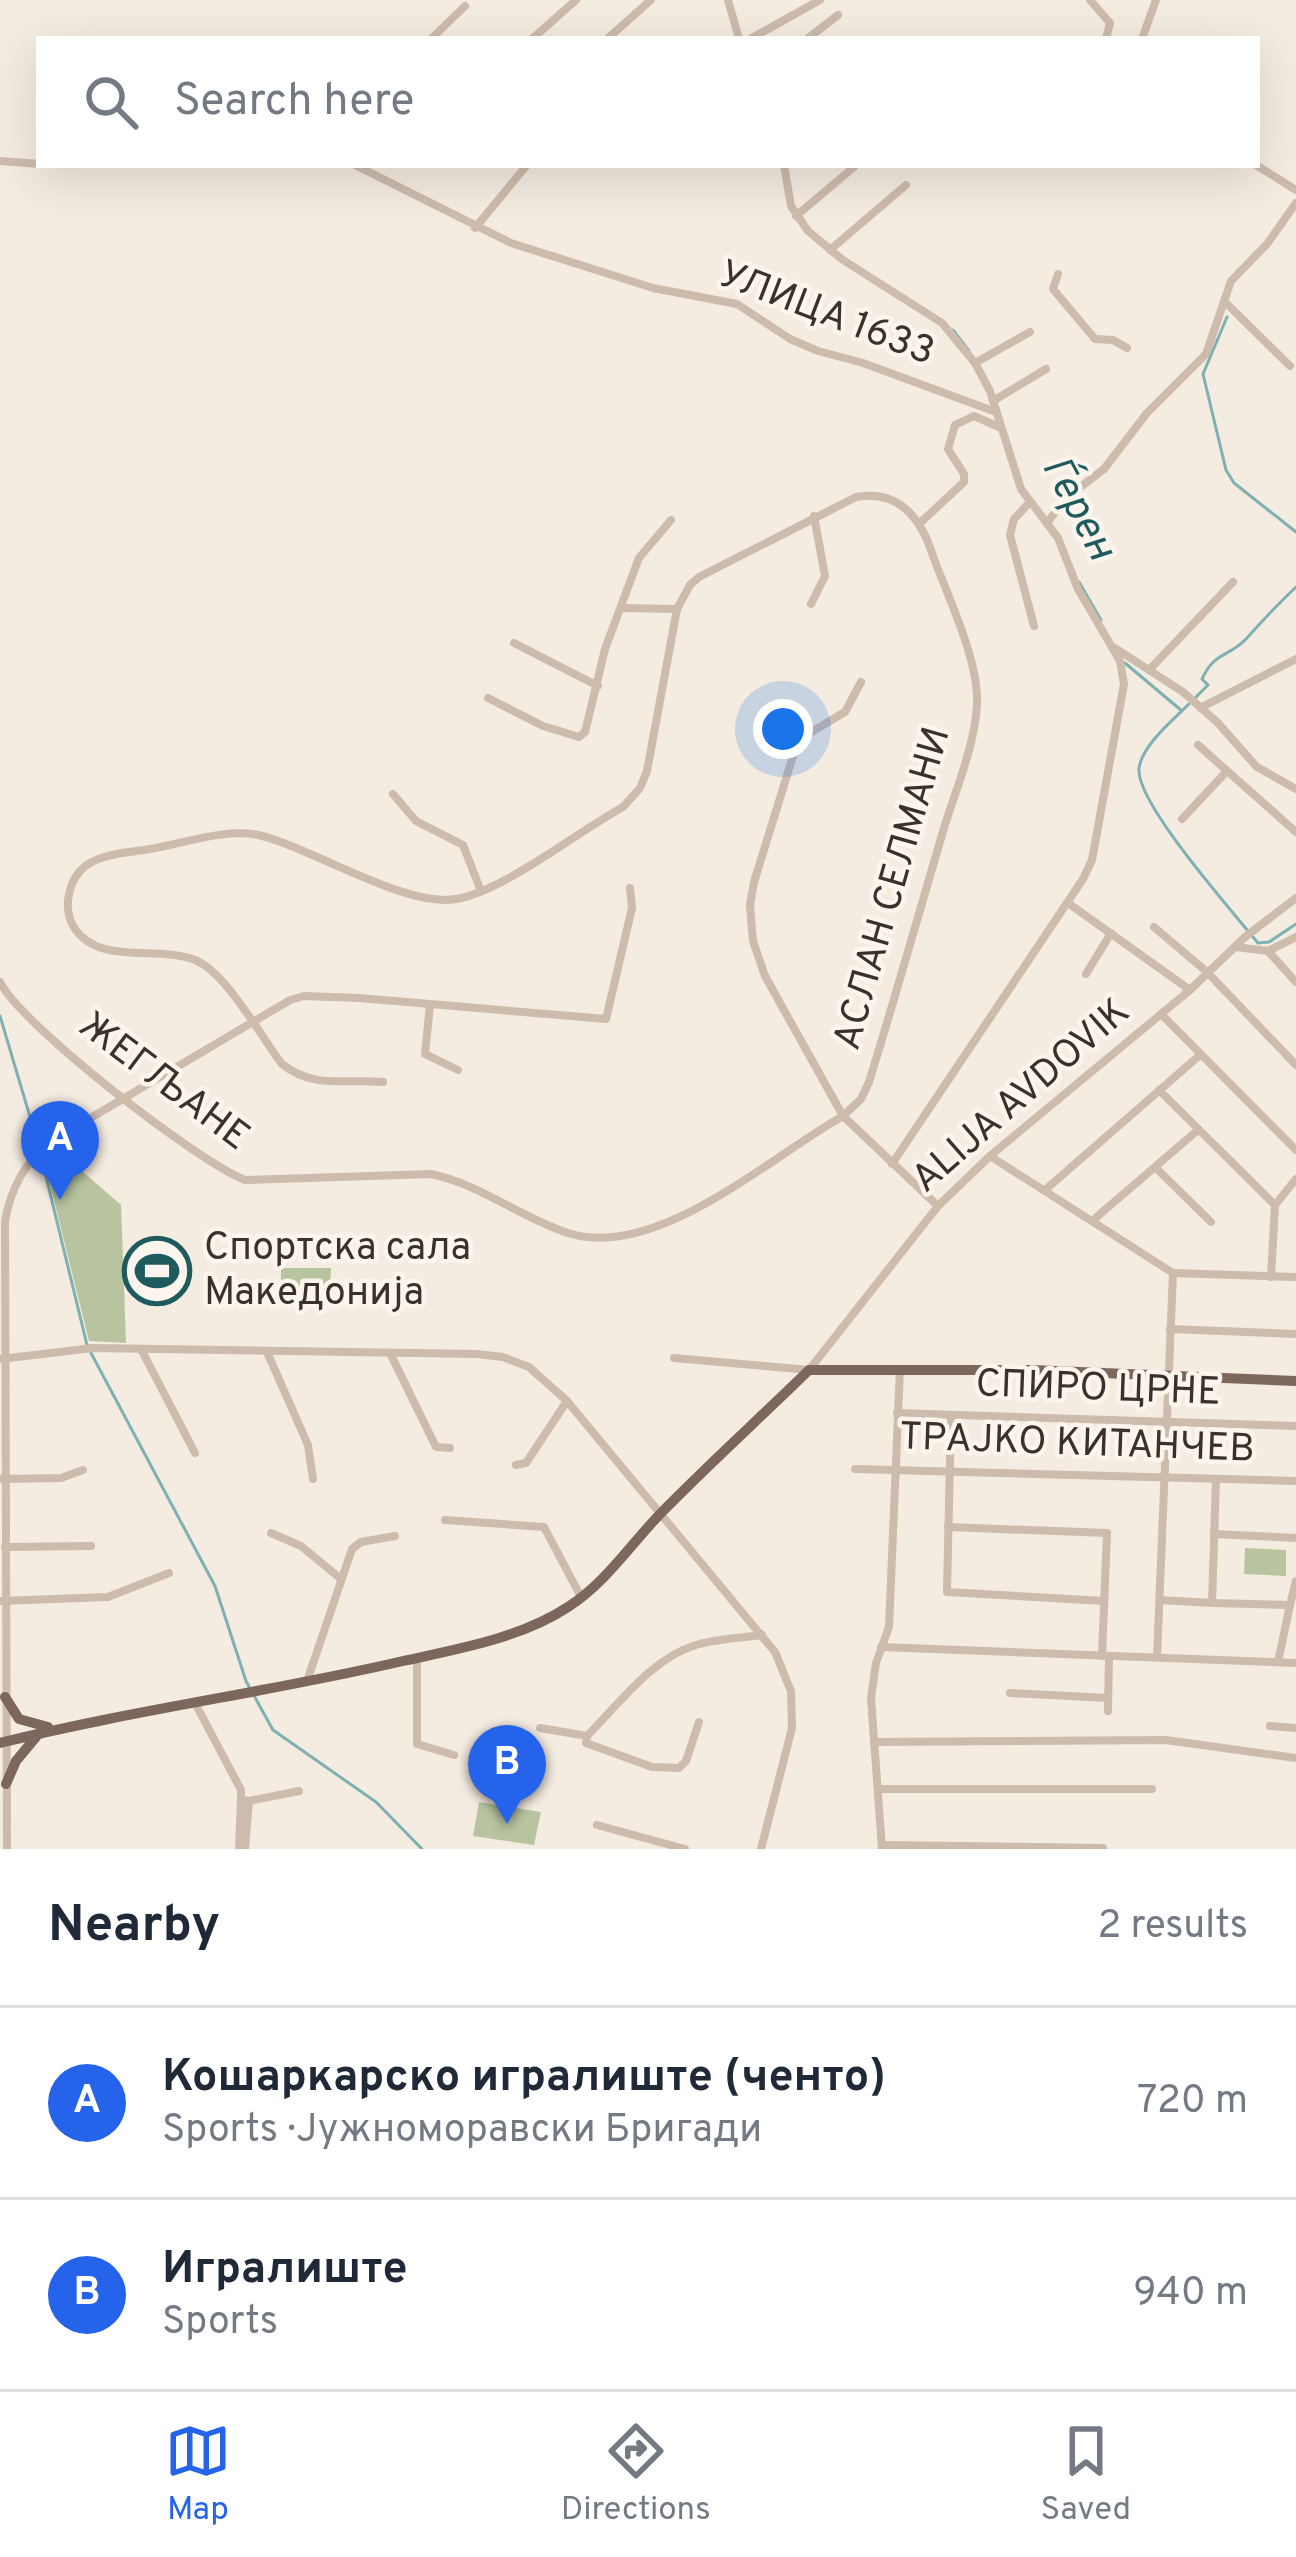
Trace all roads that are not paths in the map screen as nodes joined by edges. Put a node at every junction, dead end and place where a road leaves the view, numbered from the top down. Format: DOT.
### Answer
graph roads {
  1 [pos="576,0"];
  2 [pos="651,0"];
  3 [pos="820,0"];
  4 [pos="1090,0"];
  5 [pos="1156,0"];
  6 [pos="732,1"];
  7 [pos="465,6"];
  8 [pos="838,15"];
  9 [pos="434,36"];
  10 [pos="535,36"];
  11 [pos="610,36"];
  12 [pos="739,36"];
  13 [pos="755,36"];
  14 [pos="811,36"];
  15 [pos="1107,36"];
  16 [pos="1143,36"];
  17 [pos="0,161"];
  18 [pos="36,164"];
  19 [pos="361,168"];
  20 [pos="525,168"];
  21 [pos="784,168"];
  22 [pos="853,168"];
  23 [pos="1260,168"];
  24 [pos="906,184"];
  25 [pos="1296,190"];
  26 [pos="1296,203"];
  27 [pos="796,216"];
  28 [pos="475,228"];
  29 [pos="830,250"];
  30 [pos="1058,274"];
  31 [pos="1224,302"];
  32 [pos="1030,332"];
  33 [pos="1127,348"];
  34 [pos="975,363"];
  35 [pos="1290,366"];
  36 [pos="1046,369"];
  37 [pos="993,400"];
  38 [pos="997,413"];
  39 [pos="1001,428"];
  40 [pos="1030,502"];
  41 [pos="814,516"];
  42 [pos="671,520"];
  43 [pos="920,523"];
  44 [pos="1047,523"];
  45 [pos="1233,582"];
  46 [pos="812,604"];
  47 [pos="623,608"];
  48 [pos="677,609"];
  49 [pos="1034,626"];
  50 [pos="514,643"];
  51 [pos="1114,647"];
  52 [pos="1296,659"];
  53 [pos="1150,669"];
  54 [pos="861,682"];
  55 [pos="598,686"];
  56 [pos="488,698"];
  57 [pos="1199,705"];
  58 [pos="1198,745"];
  59 [pos="1226,772"];
  60 [pos="1296,789"];
  61 [pos="393,794"];
  62 [pos="1182,819"];
  63 [pos="1296,832"];
  64 [pos="631,888"];
  65 [pos="481,890"];
  66 [pos="1295,900"];
  67 [pos="1068,903"];
  68 [pos="1154,927"];
  69 [pos="1111,933"];
  70 [pos="1296,937"];
  71 [pos="1234,946"];
  72 [pos="1268,952"];
  73 [pos="1207,972"];
  74 [pos="1086,974"];
  75 [pos="0,982"];
  76 [pos="1296,982"];
  77 [pos="1190,990"];
  78 [pos="430,1005"];
  79 [pos="1161,1014"];
  80 [pos="249,1021"];
  81 [pos="1200,1055"];
  82 [pos="1296,1065"];
  83 [pos="458,1070"];
  84 [pos="383,1082"];
  85 [pos="1159,1090"];
  86 [pos="124,1097"];
  87 [pos="843,1116"];
  88 [pos="1198,1130"];
  89 [pos="1296,1150"];
  90 [pos="990,1156"];
  91 [pos="892,1164"];
  92 [pos="1156,1168"];
  93 [pos="1296,1179"];
  94 [pos="1046,1190"];
  95 [pos="1275,1205"];
  96 [pos="938,1206"];
  97 [pos="1092,1221"];
  98 [pos="1211,1222"];
  99 [pos="2,1267"];
  100 [pos="1173,1273"];
  101 [pos="1271,1277"];
  102 [pos="1296,1277"];
  103 [pos="2,1300"];
  104 [pos="1170,1329"];
  105 [pos="1296,1334"];
  106 [pos="140,1349"];
  107 [pos="267,1352"];
  108 [pos="390,1353"];
  109 [pos="3,1358"];
  110 [pos="674,1358"];
  111 [pos="900,1367"];
  112 [pos="808,1370"];
  113 [pos="1167,1377"];
  114 [pos="1296,1381"];
  115 [pos="567,1401"];
  116 [pos="897,1413"];
  117 [pos="951,1415"];
  118 [pos="1167,1422"];
  119 [pos="1296,1426"];
  120 [pos="450,1448"];
  121 [pos="195,1453"];
  122 [pos="516,1465"];
  123 [pos="855,1469"];
  124 [pos="896,1469"];
  125 [pos="83,1470"];
  126 [pos="949,1472"];
  127 [pos="1166,1478"];
  128 [pos="3,1479"];
  129 [pos="313,1479"];
  130 [pos="1216,1479"];
  131 [pos="1296,1481"];
  132 [pos="662,1511"];
  133 [pos="446,1520"];
  134 [pos="948,1527"];
  135 [pos="271,1532"];
  136 [pos="1214,1534"];
  137 [pos="395,1536"];
  138 [pos="1296,1538"];
  139 [pos="91,1546"];
  140 [pos="5,1547"];
  141 [pos="169,1573"];
  142 [pos="341,1579"];
  143 [pos="1296,1581"];
  144 [pos="581,1598"];
  145 [pos="3,1600"];
  146 [pos="1160,1600"];
  147 [pos="1104,1601"];
  148 [pos="1212,1603"];
  149 [pos="1291,1606"];
  150 [pos="764,1635"];
  151 [pos="881,1647"];
  152 [pos="1106,1656"];
  153 [pos="1157,1657"];
  154 [pos="417,1658"];
  155 [pos="1278,1662"];
  156 [pos="1296,1663"];
  157 [pos="307,1681"];
  158 [pos="1010,1694"];
  159 [pos="5,1697"];
  160 [pos="1108,1698"];
  161 [pos="195,1703"];
  162 [pos="1108,1711"];
  163 [pos="0,1712"];
  164 [pos="699,1721"];
  165 [pos="1270,1726"];
  166 [pos="540,1728"];
  167 [pos="1296,1728"];
  168 [pos="57,1729"];
  169 [pos="42,1732"];
  170 [pos="586,1736"];
  171 [pos="874,1742"];
  172 [pos="4,1743"];
  173 [pos="454,1755"];
  174 [pos="1296,1758"];
  175 [pos="0,1770"];
  176 [pos="6,1784"];
  177 [pos="878,1789"];
  178 [pos="1152,1789"];
  179 [pos="298,1791"];
  180 [pos="245,1800"];
  181 [pos="597,1825"];
  182 [pos="882,1847"];
  183 [pos="1102,1848"];
  184 [pos="7,1849"];
  185 [pos="242,1849"];
  186 [pos="685,1849"];
  187 [pos="761,1849"];
  1 -- 10 [label="street"];
  2 -- 11 [label="street"];
  3 -- 13 [label="street"];
  4 -- 15 [label="street"];
  5 -- 16 [label="street"];
  6 -- 12 [label="street"];
  7 -- 9 [label="street"];
  8 -- 14 [label="street"];
  17 -- 18 [label="street"];
  19 -- 28 [label="street, УЛИЦА 1633"];
  20 -- 28 [label="street"];
  21 -- 27 [label="street"];
  22 -- 27 [label="street"];
  23 -- 25 [label="street"];
  24 -- 29 [label="street"];
  26 -- 31 [label="street"];
  27 -- 29 [label="street"];
  28 -- 38 [label="street, УЛИЦА 1633"];
  29 -- 34 [label="street"];
  30 -- 33 [label="street"];
  31 -- 35 [label="street"];
  31 -- 44 [label="street"];
  32 -- 34 [label="street"];
  34 -- 37 [label="street"];
  36 -- 37 [label="street"];
  37 -- 38 [label="street"];
  38 -- 39 [label="street"];
  39 -- 40 [label="street"];
  39 -- 43 [label="street"];
  40 -- 44 [label="street"];
  40 -- 49 [label="street"];
  41 -- 43 [label="street"];
  41 -- 46 [label="street"];
  41 -- 48 [label="street"];
  42 -- 47 [label="street"];
  43 -- 87 [label="street, АСЛАН СЕЛМАНИ"];
  44 -- 51 [label="street"];
  45 -- 53 [label="street"];
  47 -- 48 [label="street"];
  47 -- 55 [label="street"];
  48 -- 65 [label="street"];
  50 -- 55 [label="street"];
  51 -- 53 [label="street"];
  51 -- 67 [label="street"];
  52 -- 57 [label="street"];
  53 -- 57 [label="street"];
  54 -- 87 [label="street"];
  55 -- 56 [label="street"];
  57 -- 60 [label="street"];
  58 -- 59 [label="street"];
  59 -- 62 [label="street"];
  59 -- 63 [label="street"];
  61 -- 65 [label="street"];
  64 -- 78 [label="street"];
  65 -- 80 [label="street"];
  66 -- 71 [label="street, ALIJA AVDOVIK"];
  67 -- 69 [label="street"];
  67 -- 91 [label="street"];
  68 -- 73 [label="street"];
  69 -- 74 [label="street"];
  69 -- 77 [label="street"];
  70 -- 72 [label="street"];
  71 -- 72 [label="street"];
  71 -- 73 [label="street, ALIJA AVDOVIK"];
  72 -- 76 [label="street"];
  73 -- 77 [label="street, ALIJA AVDOVIK"];
  73 -- 82 [label="street"];
  75 -- 86 [label="street, ЖЕГЉАНЕ"];
  77 -- 79 [label="street, ALIJA AVDOVIK"];
  78 -- 80 [label="street"];
  78 -- 83 [label="street"];
  79 -- 81 [label="street"];
  79 -- 90 [label="street, ALIJA AVDOVIK"];
  80 -- 84 [label="street"];
  80 -- 86 [label="street"];
  81 -- 85 [label="street"];
  81 -- 89 [label="street"];
  85 -- 88 [label="street"];
  85 -- 94 [label="street"];
  86 -- 87 [label="street, ЖЕГЉАНЕ"];
  86 -- 99 [label="street"];
  87 -- 91 [label="street"];
  88 -- 92 [label="street"];
  88 -- 95 [label="street"];
  90 -- 94 [label="street"];
  90 -- 96 [label="street, ALIJA AVDOVIK"];
  91 -- 96 [label="street"];
  92 -- 97 [label="street"];
  92 -- 98 [label="street"];
  93 -- 95 [label="street"];
  94 -- 97 [label="street"];
  95 -- 101 [label="street"];
  96 -- 112 [label="street, ALIJA AVDOVIK"];
  97 -- 100 [label="street"];
  99 -- 103 [label="street"];
  100 -- 101 [label="street"];
  100 -- 104 [label="street"];
  101 -- 102 [label="street"];
  103 -- 109 [label="street"];
  104 -- 105 [label="street"];
  104 -- 113 [label="street"];
  106 -- 107 [label="street"];
  106 -- 109 [label="street"];
  106 -- 121 [label="street"];
  107 -- 108 [label="street"];
  107 -- 129 [label="street"];
  108 -- 115 [label="street"];
  108 -- 120 [label="street"];
  109 -- 128 [label="street"];
  110 -- 112 [label="street"];
  111 -- 112 [label="main road"];
  111 -- 113 [label="main road"];
  111 -- 116 [label="street"];
  112 -- 132 [label="main road"];
  113 -- 114 [label="main road"];
  113 -- 118 [label="street"];
  115 -- 122 [label="street"];
  115 -- 132 [label="street"];
  116 -- 117 [label="street, СПИРО ЦРНЕ"];
  116 -- 124 [label="street"];
  117 -- 118 [label="street, СПИРО ЦРНЕ"];
  117 -- 126 [label="street"];
  118 -- 119 [label="street, СПИРО ЦРНЕ"];
  118 -- 127 [label="street"];
  123 -- 124 [label="street, ТРАЈКО КИТАНЧЕВ"];
  124 -- 126 [label="street, ТРАЈКО КИТАНЧЕВ"];
  124 -- 151 [label="street"];
  125 -- 128 [label="street"];
  126 -- 127 [label="street, ТРАЈКО КИТАНЧЕВ"];
  126 -- 134 [label="street"];
  127 -- 130 [label="street, ТРАЈКО КИТАНЧЕВ"];
  127 -- 146 [label="street"];
  128 -- 140 [label="street"];
  130 -- 131 [label="street, ТРАЈКО КИТАНЧЕВ"];
  130 -- 136 [label="street"];
  132 -- 144 [label="main road"];
  132 -- 150 [label="street"];
  133 -- 144 [label="street"];
  134 -- 147 [label="street"];
  134 -- 147 [label="street"];
  135 -- 142 [label="street"];
  136 -- 138 [label="street"];
  136 -- 148 [label="street"];
  137 -- 142 [label="street"];
  139 -- 140 [label="street"];
  140 -- 145 [label="street"];
  141 -- 145 [label="street"];
  142 -- 157 [label="street"];
  143 -- 149 [label="street"];
  144 -- 154 [label="main road"];
  145 -- 159 [label="street"];
  146 -- 148 [label="street"];
  146 -- 153 [label="street"];
  147 -- 152 [label="street"];
  148 -- 149 [label="street"];
  149 -- 155 [label="street"];
  150 -- 170 [label="street"];
  150 -- 187 [label="street"];
  151 -- 152 [label="street"];
  151 -- 171 [label="street"];
  152 -- 153 [label="street"];
  152 -- 160 [label="street"];
  153 -- 155 [label="street"];
  154 -- 157 [label="main road"];
  154 -- 173 [label="street"];
  155 -- 156 [label="street"];
  157 -- 161 [label="main road"];
  158 -- 160 [label="street"];
  159 -- 163 [label="main road"];
  159 -- 168 [label="main road"];
  159 -- 172 [label="street"];
  160 -- 162 [label="street"];
  161 -- 168 [label="main road"];
  161 -- 180 [label="street"];
  164 -- 170 [label="street"];
  165 -- 167 [label="street"];
  166 -- 170 [label="street"];
  168 -- 169 [label="main road"];
  169 -- 172 [label="main road"];
  169 -- 176 [label="main road"];
  171 -- 174 [label="street"];
  171 -- 177 [label="street"];
  172 -- 176 [label="street"];
  175 -- 176 [label="main road"];
  176 -- 184 [label="street"];
  177 -- 178 [label="street"];
  177 -- 182 [label="street"];
  179 -- 180 [label="street"];
  180 -- 185 [label="street"];
  181 -- 186 [label="street"];
  182 -- 183 [label="street"];
}
